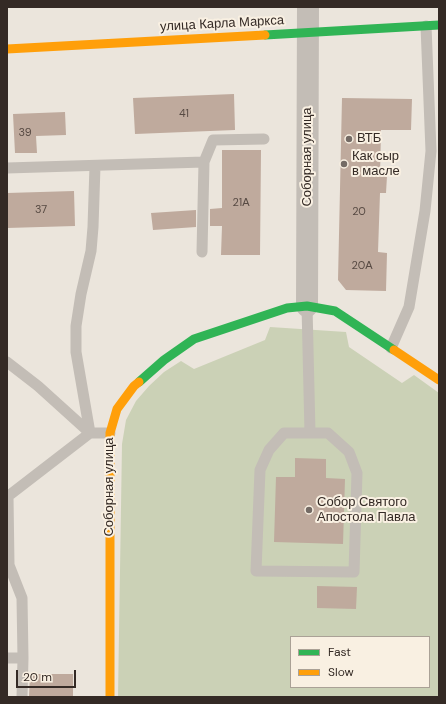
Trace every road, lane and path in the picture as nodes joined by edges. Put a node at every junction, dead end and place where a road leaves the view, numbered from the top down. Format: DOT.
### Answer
graph roads {
  1 [pos="308,7"];
  2 [pos="439,25"];
  3 [pos="426,26"];
  4 [pos="308,32"];
  5 [pos="7,49"];
  6 [pos="428,63"];
  7 [pos="439,67"];
  8 [pos="264,139"];
  9 [pos="204,162"];
  10 [pos="95,166"];
  11 [pos="7,168"];
  12 [pos="202,252"];
  13 [pos="297,307"];
  14 [pos="391,348"];
  15 [pos="7,362"];
  16 [pos="439,380"];
  17 [pos="90,433"];
  18 [pos="110,433"];
  19 [pos="310,433"];
  20 [pos="8,497"];
  21 [pos="7,658"];
  22 [pos="23,658"];
  23 [pos="22,697"];
  24 [pos="110,697"];
  1 -- 4 [label="street, Соборная улица"];
  2 -- 3 [label="street, улица Карла Маркса"];
  3 -- 4 [label="street, улица Карла Маркса"];
  3 -- 6 [label="lane"];
  4 -- 5 [label="street, улица Карла Маркса"];
  4 -- 13 [label="street, Соборная улица"];
  6 -- 7 [label="lane"];
  6 -- 14 [label="lane"];
  8 -- 9 [label="lane"];
  9 -- 10 [label="lane"];
  9 -- 12 [label="lane"];
  10 -- 11 [label="lane"];
  10 -- 17 [label="lane"];
  13 -- 14 [label="street"];
  13 -- 18 [label="street, Соборная улица"];
  13 -- 19 [label="lane"];
  14 -- 16 [label="street"];
  15 -- 17 [label="lane"];
  17 -- 18 [label="lane"];
  17 -- 20 [label="lane"];
  18 -- 24 [label="street, Соборная улица"];
  19 -- 19 [label="lane"];
  20 -- 22 [label="lane"];
  21 -- 22 [label="lane"];
  22 -- 23 [label="lane"];
}
